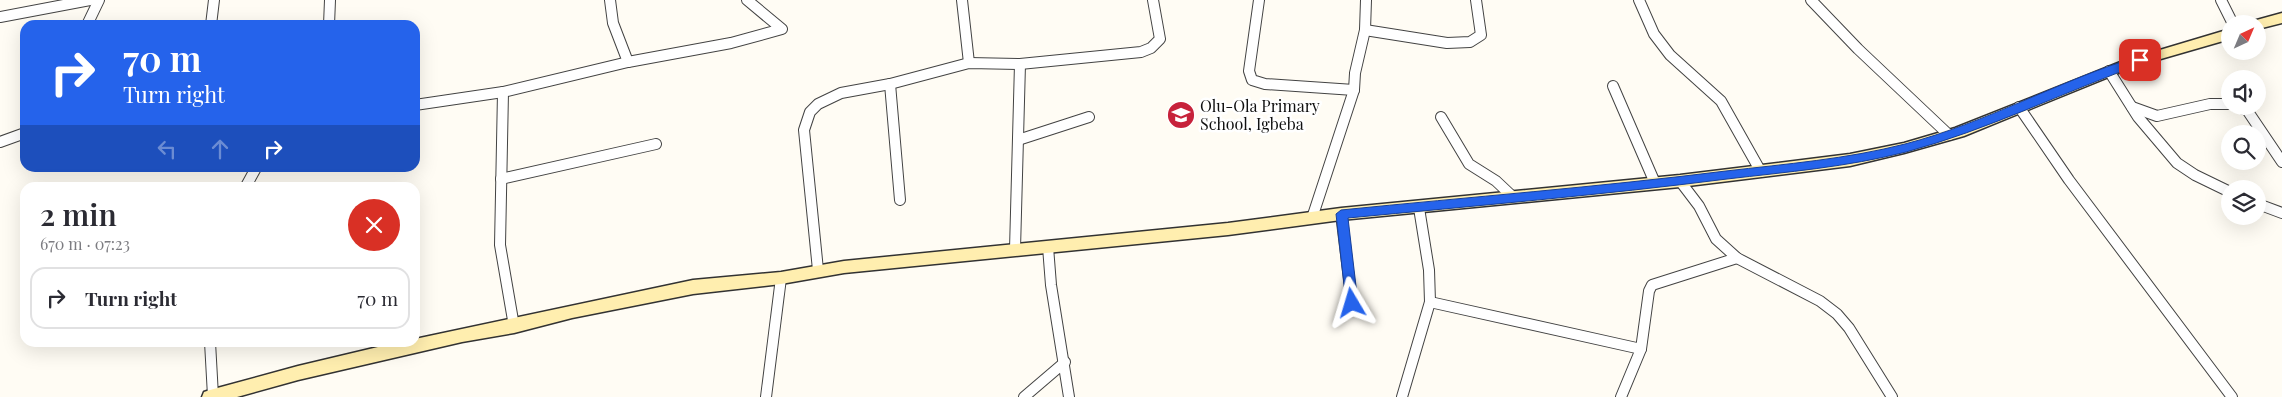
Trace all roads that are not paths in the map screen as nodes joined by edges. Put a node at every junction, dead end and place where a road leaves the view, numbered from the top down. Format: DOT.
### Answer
graph roads {
  1 [pos="90,0"];
  2 [pos="99,0"];
  3 [pos="214,0"];
  4 [pos="330,0"];
  5 [pos="610,0"];
  6 [pos="747,0"];
  7 [pos="962,0"];
  8 [pos="1153,0"];
  9 [pos="1259,0"];
  10 [pos="1366,0"];
  11 [pos="1476,0"];
  12 [pos="1639,0"];
  13 [pos="1810,0"];
  14 [pos="2221,0"];
  15 [pos="2228,15"];
  16 [pos="0,18"];
  17 [pos="2282,18"];
  18 [pos="89,20"];
  19 [pos="212,20"];
  20 [pos="329,20"];
  21 [pos="2266,22"];
  22 [pos="1365,30"];
  23 [pos="2221,37"];
  24 [pos="628,62"];
  25 [pos="968,62"];
  26 [pos="1020,64"];
  27 [pos="2108,71"];
  28 [pos="890,84"];
  29 [pos="1613,86"];
  30 [pos="1354,90"];
  31 [pos="503,92"];
  32 [pos="420,104"];
  33 [pos="2221,104"];
  34 [pos="2019,107"];
  35 [pos="2132,107"];
  36 [pos="2250,115"];
  37 [pos="1089,117"];
  38 [pos="1441,117"];
  39 [pos="1949,135"];
  40 [pos="20,136"];
  41 [pos="1018,140"];
  42 [pos="0,142"];
  43 [pos="656,144"];
  44 [pos="2282,162"];
  45 [pos="1760,172"];
  46 [pos="501,179"];
  47 [pos="1680,181"];
  48 [pos="1654,183"];
  49 [pos="2221,188"];
  50 [pos="1513,197"];
  51 [pos="900,200"];
  52 [pos="2266,207"];
  53 [pos="1419,208"];
  54 [pos="2282,213"];
  55 [pos="1341,214"];
  56 [pos="1312,218"];
  57 [pos="1048,247"];
  58 [pos="1015,249"];
  59 [pos="1737,258"];
  60 [pos="818,270"];
  61 [pos="781,278"];
  62 [pos="1430,302"];
  63 [pos="1352,303"];
  64 [pos="514,326"];
  65 [pos="420,345"];
  66 [pos="210,347"];
  67 [pos="410,347"];
  68 [pos="1641,348"];
  69 [pos="1064,362"];
  70 [pos="211,397"];
  71 [pos="766,397"];
  72 [pos="1024,397"];
  73 [pos="1069,397"];
  74 [pos="1402,397"];
  75 [pos="1621,397"];
  76 [pos="1892,397"];
  77 [pos="2232,397"];
  1 -- 16 [label="street"];
  2 -- 18 [label="street"];
  3 -- 19 [label="street"];
  4 -- 20 [label="street"];
  5 -- 24 [label="street"];
  6 -- 24 [label="street"];
  7 -- 25 [label="street"];
  8 -- 26 [label="street"];
  9 -- 30 [label="street"];
  10 -- 22 [label="street"];
  11 -- 22 [label="street"];
  12 -- 45 [label="street"];
  13 -- 39 [label="street"];
  14 -- 15 [label="street"];
  17 -- 21 [label="street"];
  22 -- 30 [label="street"];
  23 -- 27 [label="street"];
  24 -- 31 [label="street"];
  25 -- 26 [label="street"];
  25 -- 28 [label="street"];
  26 -- 41 [label="street"];
  27 -- 34 [label="street"];
  27 -- 35 [label="street"];
  28 -- 51 [label="street"];
  28 -- 60 [label="street"];
  29 -- 48 [label="street"];
  30 -- 56 [label="street"];
  31 -- 32 [label="street"];
  31 -- 46 [label="street"];
  33 -- 35 [label="street"];
  34 -- 39 [label="street"];
  34 -- 77 [label="street"];
  35 -- 49 [label="street"];
  36 -- 44 [label="street"];
  37 -- 41 [label="street"];
  38 -- 50 [label="street"];
  39 -- 45 [label="street"];
  40 -- 42 [label="street"];
  41 -- 58 [label="street"];
  43 -- 46 [label="street"];
  45 -- 47 [label="street"];
  46 -- 64 [label="street"];
  47 -- 48 [label="street"];
  47 -- 59 [label="street"];
  48 -- 50 [label="street"];
  50 -- 53 [label="street"];
  52 -- 54 [label="street"];
  53 -- 55 [label="street"];
  53 -- 62 [label="street"];
  55 -- 56 [label="street"];
  55 -- 63 [label="street"];
  56 -- 57 [label="street"];
  57 -- 58 [label="street"];
  57 -- 69 [label="street"];
  58 -- 60 [label="street"];
  59 -- 68 [label="street"];
  59 -- 76 [label="street"];
  60 -- 61 [label="street"];
  61 -- 64 [label="street"];
  61 -- 71 [label="street"];
  62 -- 68 [label="street"];
  62 -- 74 [label="street"];
  64 -- 65 [label="street"];
  66 -- 70 [label="street"];
  67 -- 70 [label="street"];
  68 -- 75 [label="street"];
  69 -- 72 [label="street"];
  69 -- 73 [label="street"];
}
